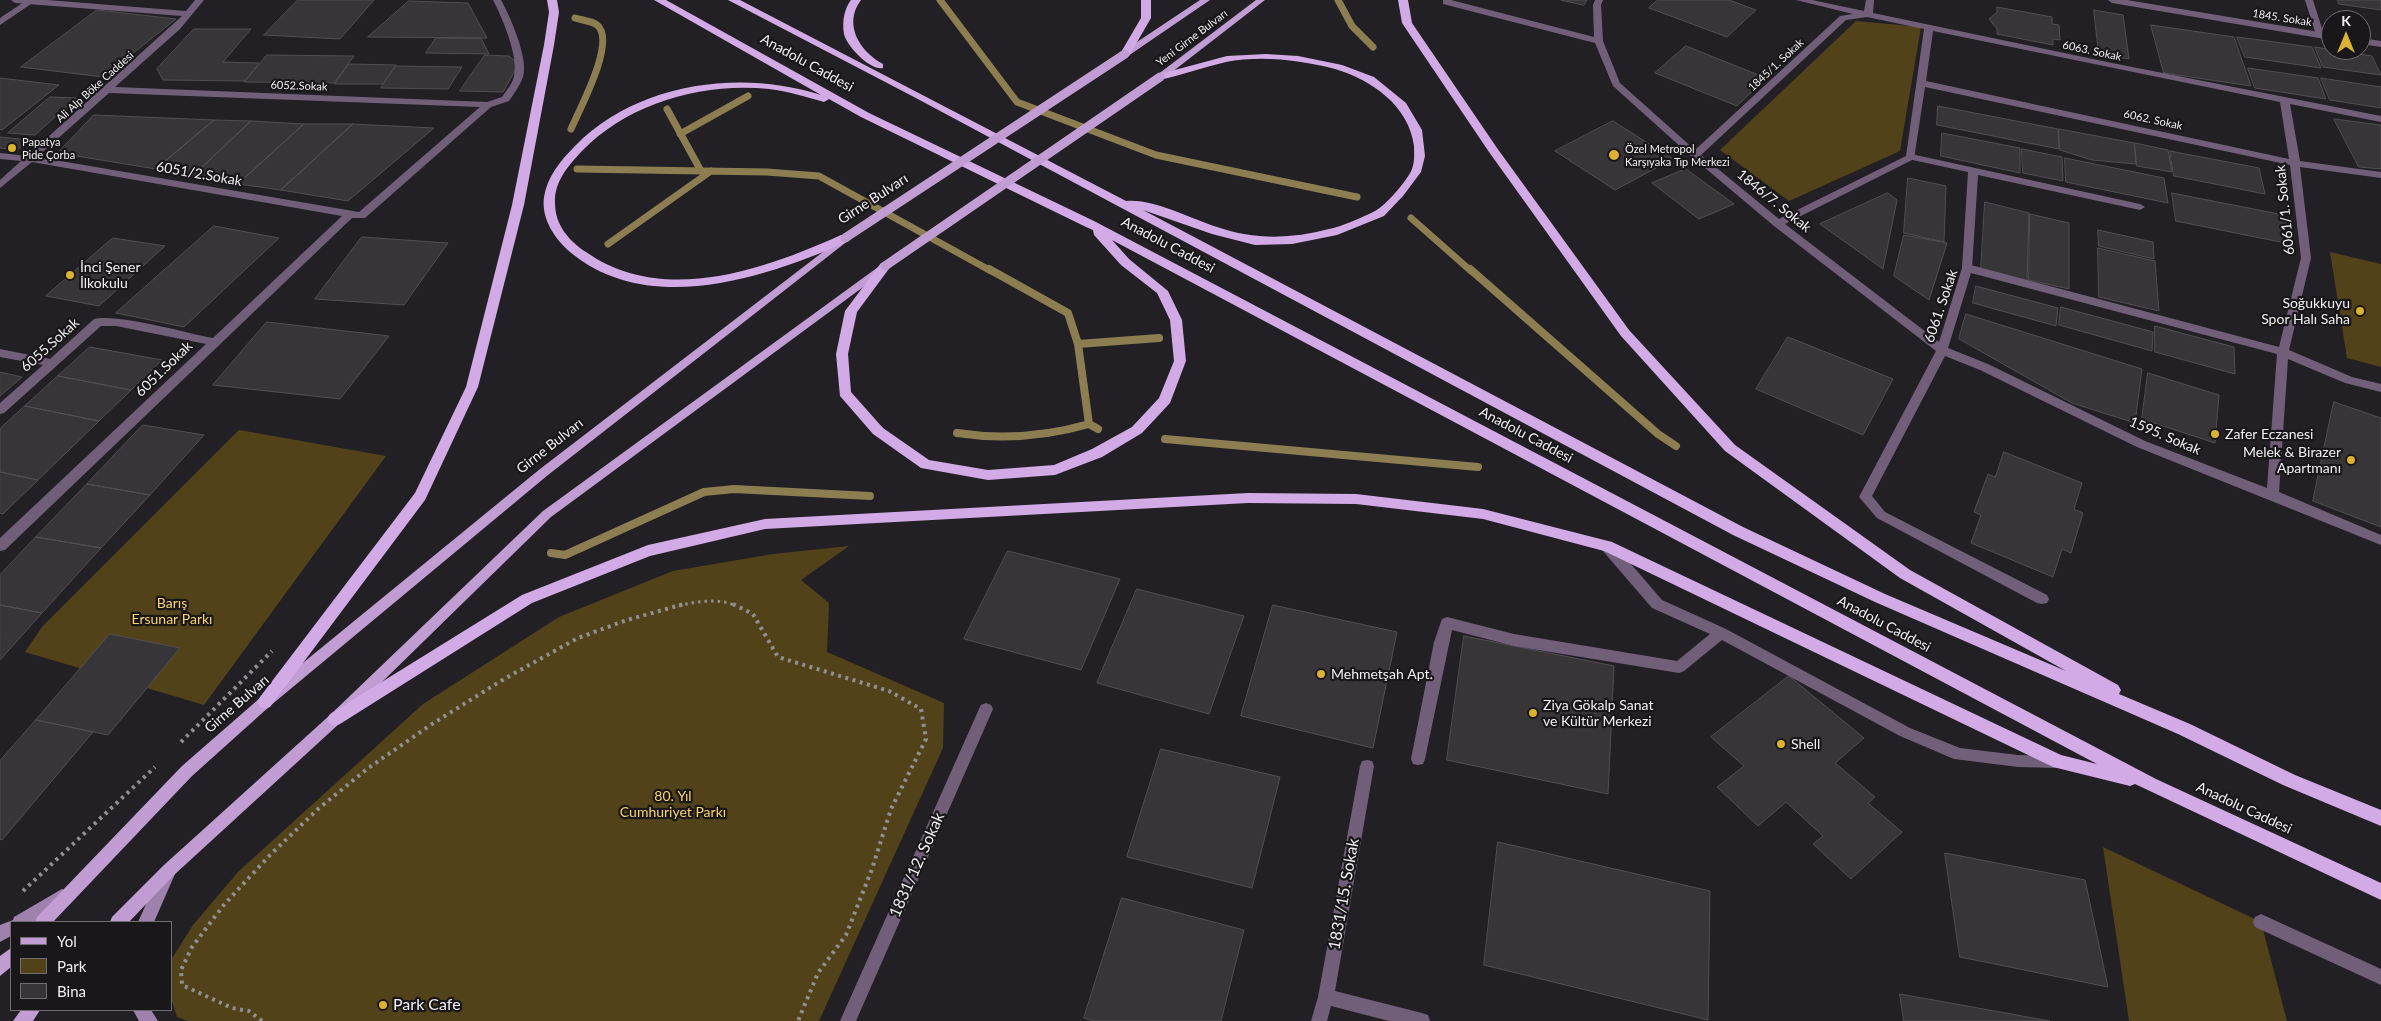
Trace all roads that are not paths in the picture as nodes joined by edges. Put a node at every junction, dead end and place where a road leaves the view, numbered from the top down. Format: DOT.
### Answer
graph roads {
  1 [pos="15,0"];
  2 [pos="200,0"];
  3 [pos="496,0"];
  4 [pos="552,0"];
  5 [pos="660,0"];
  6 [pos="733,0"];
  7 [pos="856,0"];
  8 [pos="1146,0"];
  9 [pos="1206,0"];
  10 [pos="1261,0"];
  11 [pos="1403,0"];
  12 [pos="1447,0"];
  13 [pos="1600,0"];
  14 [pos="1800,0"];
  15 [pos="1870,0"];
  16 [pos="2309,0"];
  17 [pos="2112,1"];
  18 [pos="30,2"];
  19 [pos="186,14"];
  20 [pos="1868,14"];
  21 [pos="0,22"];
  22 [pos="1928,28"];
  23 [pos="2320,36"];
  24 [pos="1599,41"];
  25 [pos="1126,54"];
  26 [pos="1160,77"];
  27 [pos="1922,83"];
  28 [pos="108,90"];
  29 [pos="918,95"];
  30 [pos="2285,101"];
  31 [pos="488,105"];
  32 [pos="865,115"];
  33 [pos="2381,119"];
  34 [pos="1695,155"];
  35 [pos="0,156"];
  36 [pos="1911,157"];
  37 [pos="31,159"];
  38 [pos="2295,163"];
  39 [pos="1973,171"];
  40 [pos="2381,175"];
  41 [pos="0,186"];
  42 [pos="1117,202"];
  43 [pos="2140,207"];
  44 [pos="355,215"];
  45 [pos="1090,224"];
  46 [pos="1778,224"];
  47 [pos="845,238"];
  48 [pos="885,266"];
  49 [pos="1967,268"];
  50 [pos="214,342"];
  51 [pos="1942,350"];
  52 [pos="2284,352"];
  53 [pos="0,353"];
  54 [pos="52,363"];
  55 [pos="2381,388"];
  56 [pos="0,410"];
  57 [pos="2273,495"];
  58 [pos="2381,540"];
  59 [pos="0,546"];
  60 [pos="1607,546"];
  61 [pos="2042,599"];
  62 [pos="1720,633"];
  63 [pos="264,702"];
  64 [pos="986,709"];
  65 [pos="335,719"];
  66 [pos="2184,729"];
  67 [pos="1418,759"];
  68 [pos="2059,762"];
  69 [pos="1367,766"];
  70 [pos="2150,784"];
  71 [pos="2381,818"];
  72 [pos="169,870"];
  73 [pos="73,890"];
  74 [pos="2381,892"];
  75 [pos="22,921"];
  76 [pos="44,921"];
  77 [pos="119,921"];
  78 [pos="146,921"];
  79 [pos="2261,922"];
  80 [pos="10,957"];
  81 [pos="0,968"];
  82 [pos="2381,977"];
  83 [pos="1326,996"];
  84 [pos="31,1011"];
  85 [pos="21,1021"];
  86 [pos="848,1021"];
  87 [pos="1319,1021"];
  88 [pos="1422,1021"];
  1 -- 18 [label="street"];
  2 -- 19 [label="street, Ali Alp Böke Caddesi"];
  3 -- 31 [label="street, 6051.Sokak"];
  4 -- 63 [label="highway"];
  5 -- 32 [label="highway, Anadolu Caddesi"];
  6 -- 29 [label="highway, Anadolu Caddesi"];
  7 -- 29 [label="highway"];
  8 -- 25 [label="highway"];
  9 -- 25 [label="main road, Yeni Girne Bulvarı"];
  10 -- 26 [label="main road, Yeni Girne Bulvarı"];
  11 -- 66 [label="highway"];
  12 -- 24 [label="street"];
  13 -- 24 [label="street, 1846/7. Sokak"];
  14 -- 20 [label="street, 6063. Sokak"];
  15 -- 20 [label="street"];
  16 -- 23 [label="street"];
  17 -- 23 [label="street, 1845. Sokak"];
  18 -- 19 [label="street"];
  18 -- 21 [label="street"];
  19 -- 28 [label="street, Ali Alp Böke Caddesi"];
  20 -- 22 [label="street, 6063. Sokak"];
  20 -- 34 [label="street, 1845/1. Sokak"];
  22 -- 27 [label="street"];
  22 -- 30 [label="street, 6063. Sokak"];
  24 -- 34 [label="street, 1846/7. Sokak"];
  25 -- 47 [label="main road, Girne Bulvarı, bridge"];
  26 -- 42 [label="highway"];
  26 -- 48 [label="main road, Yeni Girne Bulvarı, bridge"];
  27 -- 36 [label="street"];
  27 -- 38 [label="street, 6062. Sokak"];
  28 -- 31 [label="street, 6052.Sokak"];
  28 -- 37 [label="street, Ali Alp Böke Caddesi"];
  29 -- 42 [label="highway, Anadolu Caddesi"];
  30 -- 33 [label="street, 6063. Sokak"];
  30 -- 38 [label="street, 6061/1. Sokak"];
  31 -- 44 [label="street, 6051.Sokak"];
  32 -- 45 [label="highway, Anadolu Caddesi"];
  32 -- 47 [label="highway"];
  34 -- 46 [label="street, 1846/7. Sokak"];
  35 -- 37 [label="street, 6051/2.Sokak"];
  36 -- 39 [label="street"];
  36 -- 46 [label="street"];
  37 -- 41 [label="street, Ali Alp Böke Caddesi"];
  37 -- 44 [label="street, 6051/2.Sokak"];
  38 -- 40 [label="street, 6062. Sokak"];
  38 -- 52 [label="street, 6061/1. Sokak"];
  39 -- 43 [label="street"];
  39 -- 49 [label="street"];
  42 -- 66 [label="highway, Anadolu Caddesi"];
  44 -- 50 [label="street, 6051.Sokak"];
  45 -- 48 [label="highway"];
  45 -- 70 [label="highway, Anadolu Caddesi"];
  46 -- 51 [label="street, 1846/7. Sokak"];
  47 -- 63 [label="main road, Girne Bulvarı"];
  48 -- 65 [label="main road"];
  49 -- 51 [label="street, 6061. Sokak"];
  49 -- 52 [label="street, 6061. Sokak"];
  50 -- 54 [label="street, 6055.Sokak"];
  50 -- 59 [label="street, 6051.Sokak"];
  51 -- 57 [label="street, 1595. Sokak"];
  51 -- 61 [label="street, 6061. Sokak"];
  52 -- 55 [label="street, 6061. Sokak"];
  52 -- 57 [label="street, 6061/1. Sokak"];
  53 -- 54 [label="street"];
  54 -- 56 [label="street, 6055.Sokak"];
  57 -- 58 [label="street, 1595. Sokak"];
  60 -- 62 [label="street"];
  60 -- 65 [label="highway"];
  60 -- 68 [label="highway"];
  62 -- 67 [label="street"];
  62 -- 68 [label="street"];
  63 -- 73 [label="main road, Girne Bulvarı"];
  64 -- 86 [label="street, 1831/12. Sokak"];
  65 -- 72 [label="main road"];
  66 -- 71 [label="highway, Anadolu Caddesi"];
  68 -- 70 [label="highway"];
  69 -- 83 [label="street, 1831/15. Sokak"];
  70 -- 74 [label="highway, Anadolu Caddesi"];
  72 -- 77 [label="main road"];
  72 -- 78 [label="main road"];
  73 -- 75 [label="main road"];
  73 -- 76 [label="main road, Girne Bulvarı"];
  79 -- 82 [label="street"];
  80 -- 81 [label="main road"];
  83 -- 87 [label="street, 1831/15. Sokak"];
  83 -- 88 [label="street"];
  84 -- 85 [label="main road"];
}
